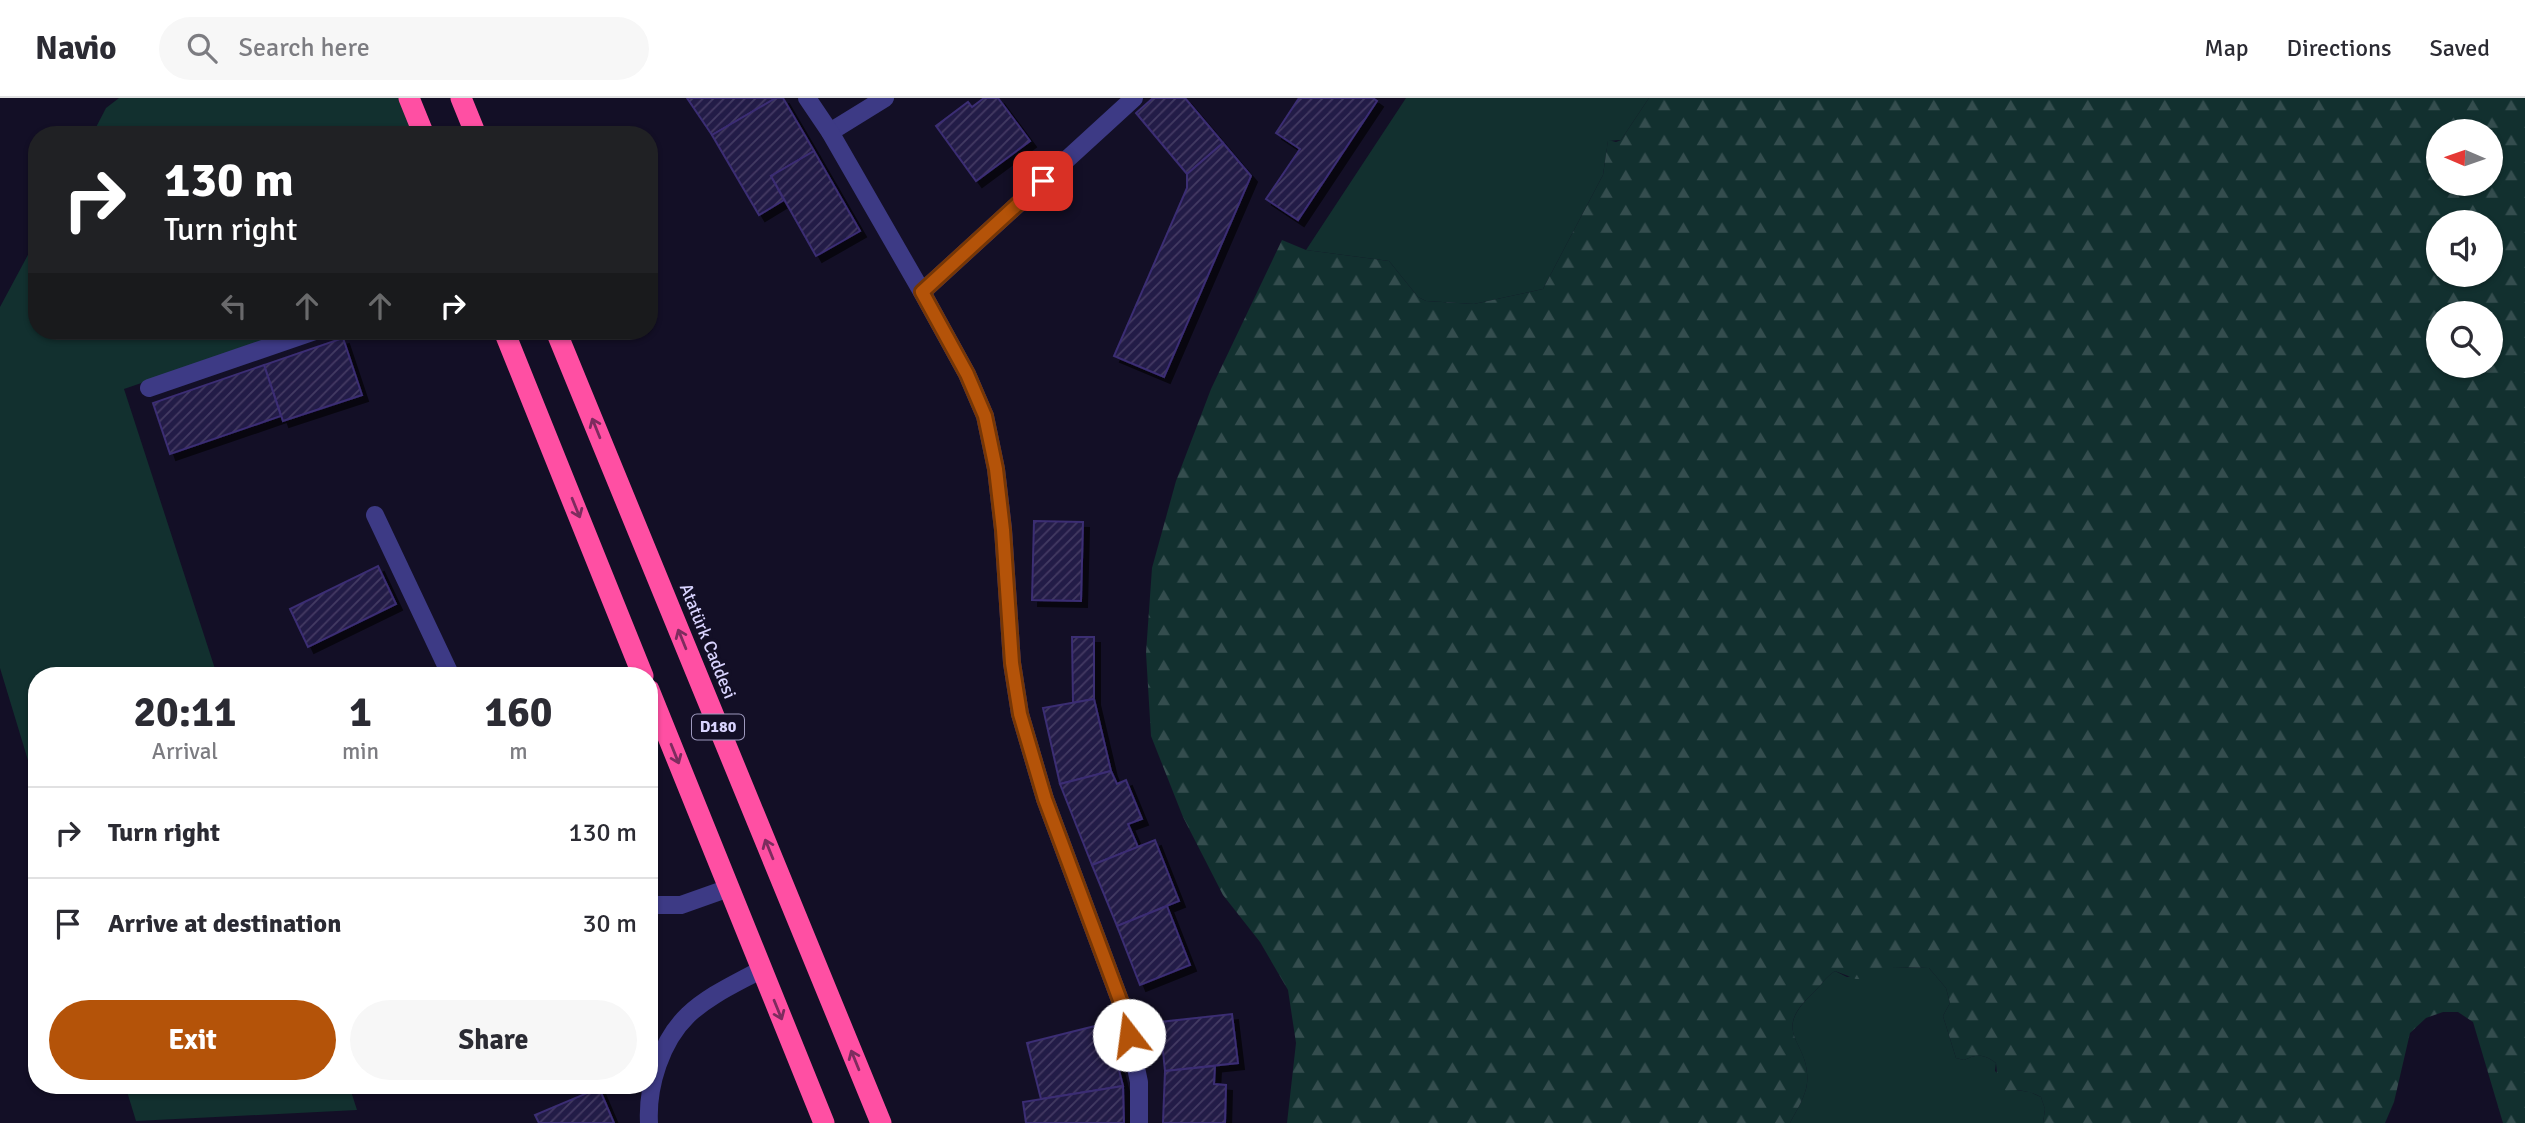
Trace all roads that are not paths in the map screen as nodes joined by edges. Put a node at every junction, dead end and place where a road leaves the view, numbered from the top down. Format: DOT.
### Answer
graph roads {
  1 [pos="409,98"];
  2 [pos="461,98"];
  3 [pos="807,98"];
  4 [pos="885,98"];
  5 [pos="1134,98"];
  6 [pos="420,126"];
  7 [pos="472,126"];
  8 [pos="830,132"];
  9 [pos="922,292"];
  10 [pos="289,340"];
  11 [pos="508,340"];
  12 [pos="560,340"];
  13 [pos="149,388"];
  14 [pos="375,516"];
  15 [pos="447,667"];
  16 [pos="639,667"];
  17 [pos="658,712"];
  18 [pos="729,888"];
  19 [pos="658,905"];
  20 [pos="762,969"];
  21 [pos="658,1066"];
  22 [pos="651,1094"];
  23 [pos="649,1123"];
  24 [pos="824,1123"];
  25 [pos="881,1123"];
  26 [pos="1139,1123"];
  1 -- 6 [label="highway"];
  2 -- 7 [label="highway"];
  3 -- 8 [label="street"];
  4 -- 8 [label="street"];
  5 -- 9 [label="street"];
  8 -- 9 [label="street"];
  9 -- 26 [label="street"];
  10 -- 13 [label="street"];
  11 -- 16 [label="highway, one-way"];
  25 -- 12 [label="highway, Atatürk Caddesi / D180, one-way"];
  14 -- 15 [label="street"];
  17 -- 18 [label="highway, D180, one-way"];
  18 -- 19 [label="street"];
  18 -- 20 [label="highway, D180"];
  20 -- 21 [label="street"];
  20 -- 24 [label="highway, D180, one-way"];
  22 -- 23 [label="street"];
}
